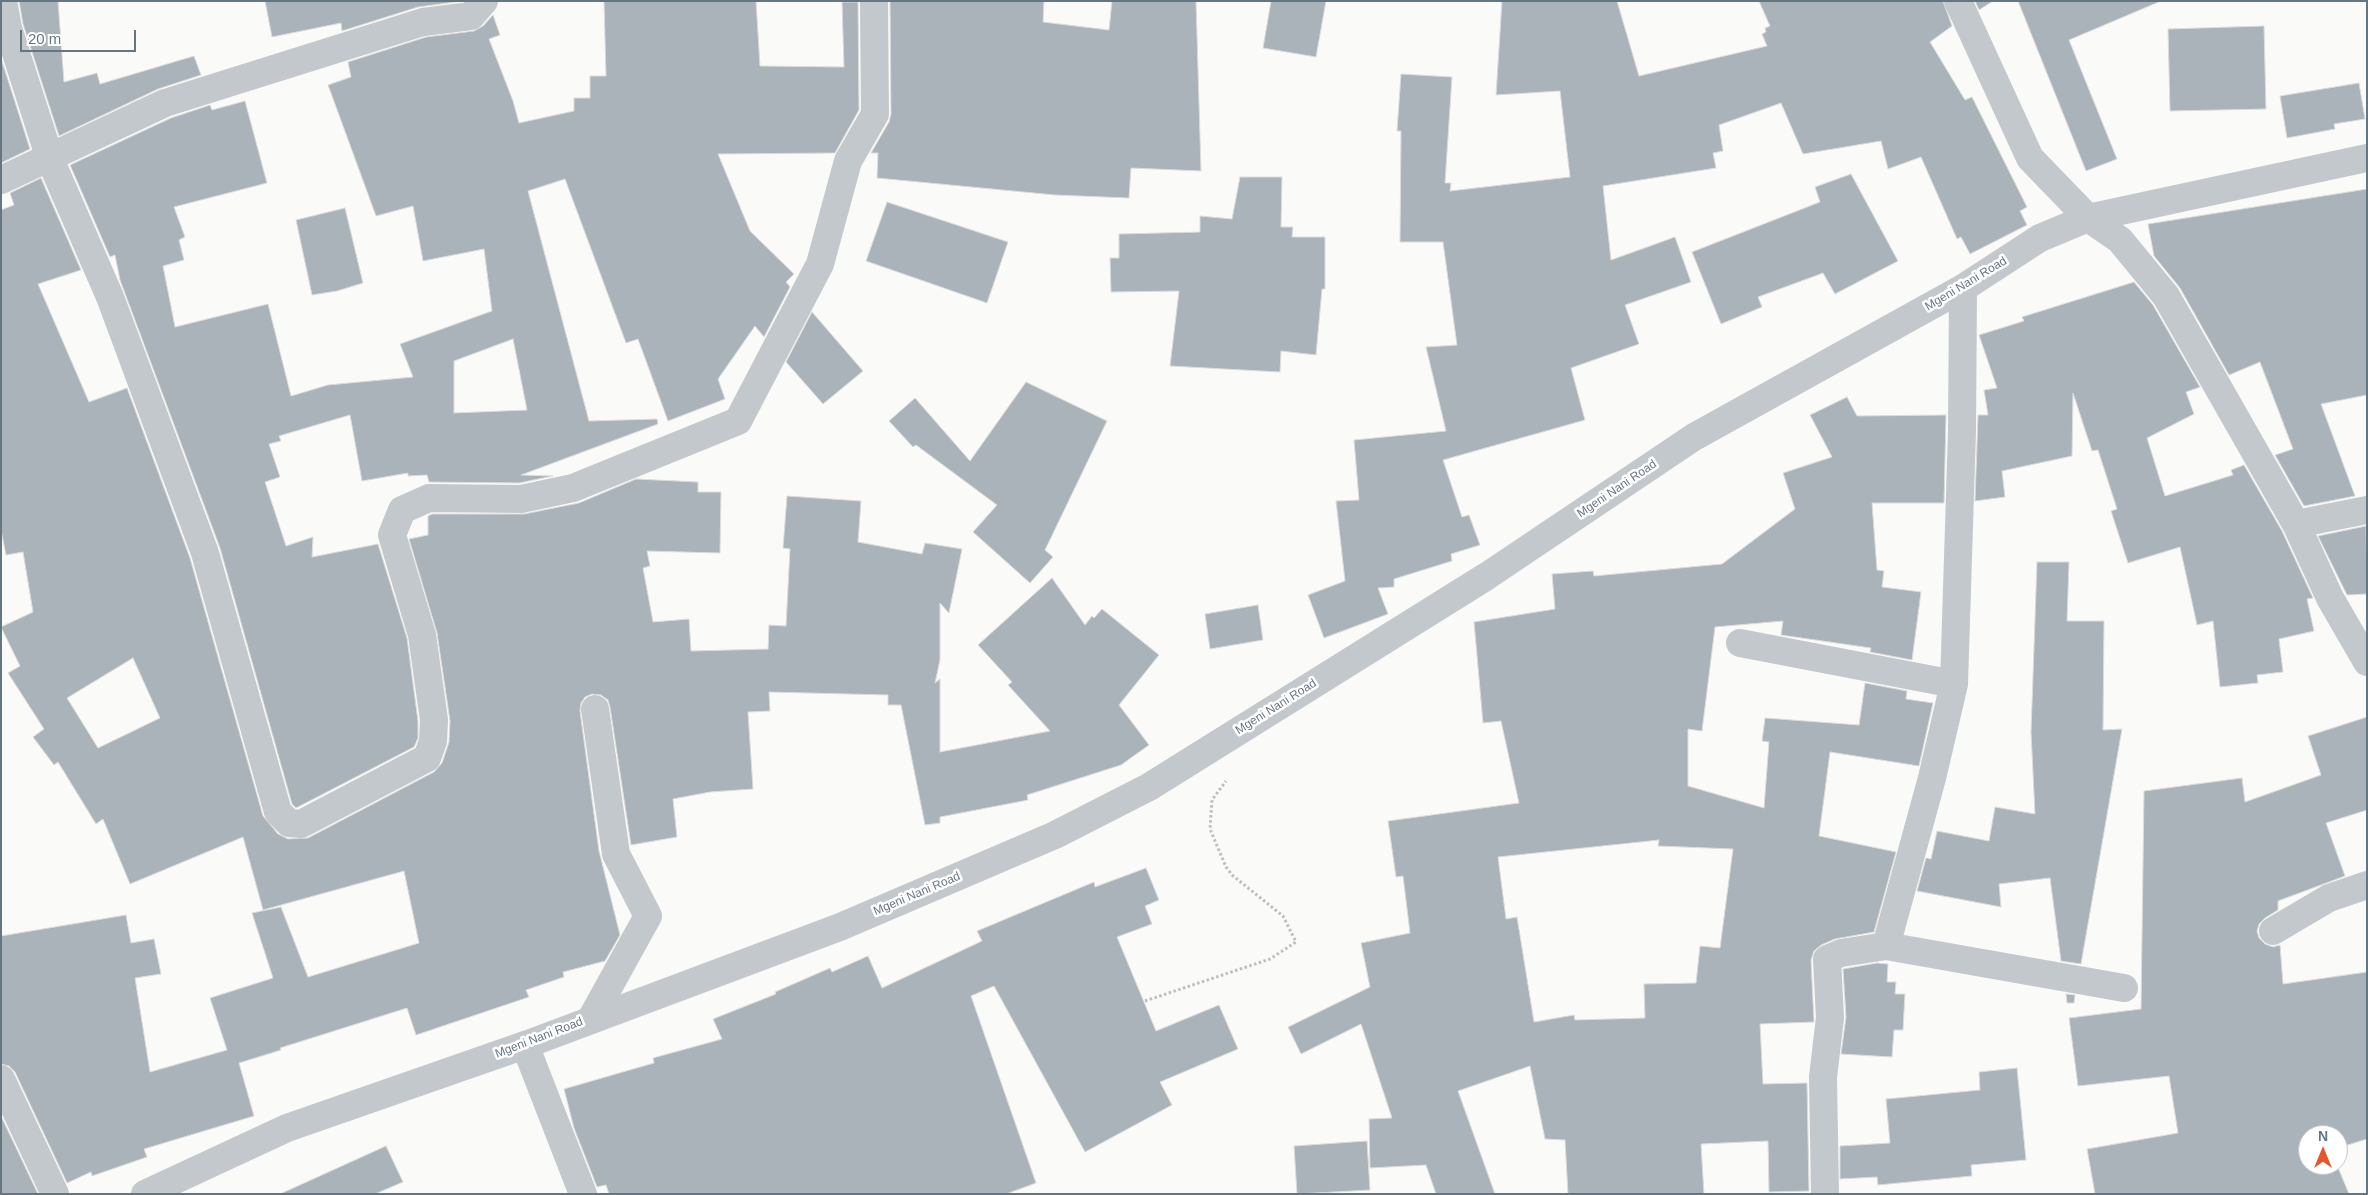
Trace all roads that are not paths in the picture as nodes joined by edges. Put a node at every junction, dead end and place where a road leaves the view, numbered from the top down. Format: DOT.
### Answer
graph roads {
  1 [pos="4,1"];
  2 [pos="484,1"];
  3 [pos="874,1"];
  4 [pos="1958,1"];
  5 [pos="2367,158"];
  6 [pos="50,159"];
  7 [pos="1,180"];
  8 [pos="2088,218"];
  9 [pos="1963,288"];
  10 [pos="2367,510"];
  11 [pos="2296,524"];
  12 [pos="1740,643"];
  13 [pos="2367,662"];
  14 [pos="1954,684"];
  15 [pos="594,709"];
  16 [pos="2367,885"];
  17 [pos="2273,932"];
  18 [pos="1886,946"];
  19 [pos="2124,988"];
  20 [pos="591,1019"];
  21 [pos="526,1044"];
  22 [pos="1,1079"];
  23 [pos="54,1194"];
  24 [pos="145,1194"];
  25 [pos="583,1194"];
  26 [pos="1825,1194"];
  1 -- 6 [label="street"];
  2 -- 6 [label="street"];
  3 -- 6 [label="street"];
  4 -- 8 [label="street"];
  5 -- 8 [label="street, Mgeni Nani Road"];
  6 -- 7 [label="street"];
  8 -- 9 [label="street, Mgeni Nani Road"];
  8 -- 11 [label="street"];
  9 -- 14 [label="street"];
  9 -- 20 [label="street, Mgeni Nani Road"];
  10 -- 11 [label="street"];
  11 -- 13 [label="street"];
  12 -- 14 [label="street"];
  14 -- 18 [label="street"];
  15 -- 20 [label="street"];
  16 -- 17 [label="street"];
  18 -- 19 [label="street"];
  18 -- 26 [label="street"];
  20 -- 21 [label="street, Mgeni Nani Road"];
  21 -- 24 [label="street, Mgeni Nani Road"];
  21 -- 25 [label="street"];
  22 -- 23 [label="street"];
}
